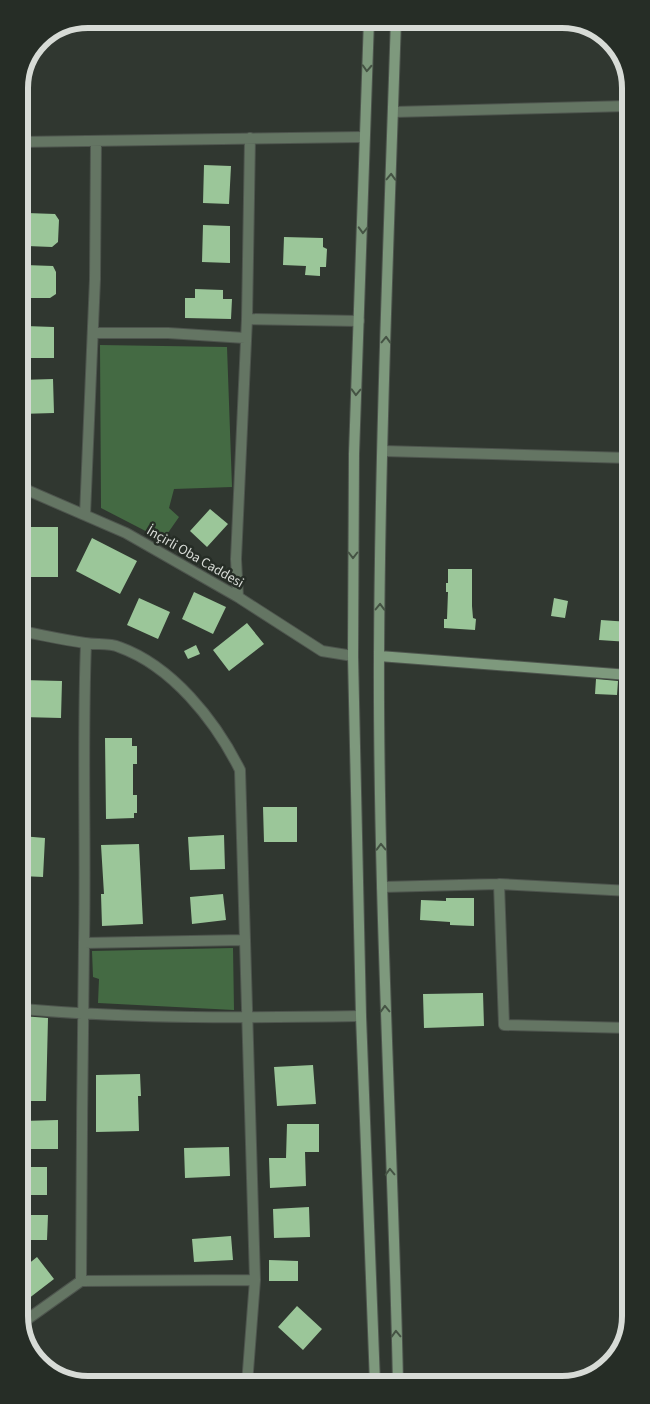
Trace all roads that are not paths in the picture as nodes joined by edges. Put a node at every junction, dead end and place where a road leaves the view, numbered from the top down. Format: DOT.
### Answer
graph roads {
  1 [pos="369,28"];
  2 [pos="396,28"];
  3 [pos="622,106"];
  4 [pos="393,112"];
  5 [pos="364,137"];
  6 [pos="250,138"];
  7 [pos="96,141"];
  8 [pos="28,142"];
  9 [pos="247,319"];
  10 [pos="359,321"];
  11 [pos="93,333"];
  12 [pos="245,338"];
  13 [pos="383,451"];
  14 [pos="622,458"];
  15 [pos="28,490"];
  16 [pos="85,515"];
  17 [pos="238,597"];
  18 [pos="28,632"];
  19 [pos="86,644"];
  20 [pos="353,656"];
  21 [pos="379,656"];
  22 [pos="622,674"];
  23 [pos="499,884"];
  24 [pos="382,887"];
  25 [pos="622,891"];
  26 [pos="244,940"];
  27 [pos="84,943"];
  28 [pos="27,1009"];
  29 [pos="82,1014"];
  30 [pos="361,1016"];
  31 [pos="247,1018"];
  32 [pos="622,1028"];
  33 [pos="255,1280"];
  34 [pos="81,1281"];
  35 [pos="27,1319"];
  36 [pos="248,1376"];
  37 [pos="375,1376"];
  38 [pos="398,1376"];
  1 -- 5 [label="main road, one-way"];
  2 -- 4 [label="main road"];
  3 -- 4 [label="street"];
  13 -- 4 [label="main road, one-way"];
  5 -- 6 [label="street"];
  5 -- 10 [label="main road, one-way"];
  6 -- 7 [label="street"];
  6 -- 9 [label="street"];
  7 -- 8 [label="street"];
  7 -- 11 [label="street"];
  9 -- 10 [label="street"];
  9 -- 12 [label="street"];
  10 -- 20 [label="main road, one-way"];
  11 -- 12 [label="street"];
  11 -- 16 [label="street"];
  12 -- 17 [label="street"];
  13 -- 14 [label="street"];
  21 -- 13 [label="main road, one-way"];
  15 -- 16 [label="street, İnçirli Oba Caddesi"];
  16 -- 17 [label="street, İnçirli Oba Caddesi"];
  17 -- 20 [label="street, İnçirli Oba Caddesi"];
  18 -- 19 [label="street"];
  19 -- 26 [label="street"];
  19 -- 27 [label="street"];
  20 -- 30 [label="main road"];
  21 -- 22 [label="main road"];
  24 -- 21 [label="main road, one-way"];
  23 -- 24 [label="street"];
  23 -- 25 [label="street"];
  23 -- 32 [label="street"];
  38 -- 24 [label="main road, one-way"];
  26 -- 27 [label="street"];
  26 -- 31 [label="street"];
  27 -- 29 [label="street"];
  28 -- 29 [label="street"];
  29 -- 31 [label="street"];
  29 -- 34 [label="street"];
  30 -- 31 [label="street"];
  30 -- 37 [label="main road"];
  31 -- 33 [label="street"];
  33 -- 34 [label="street"];
  33 -- 36 [label="street"];
  34 -- 35 [label="street"];
}
